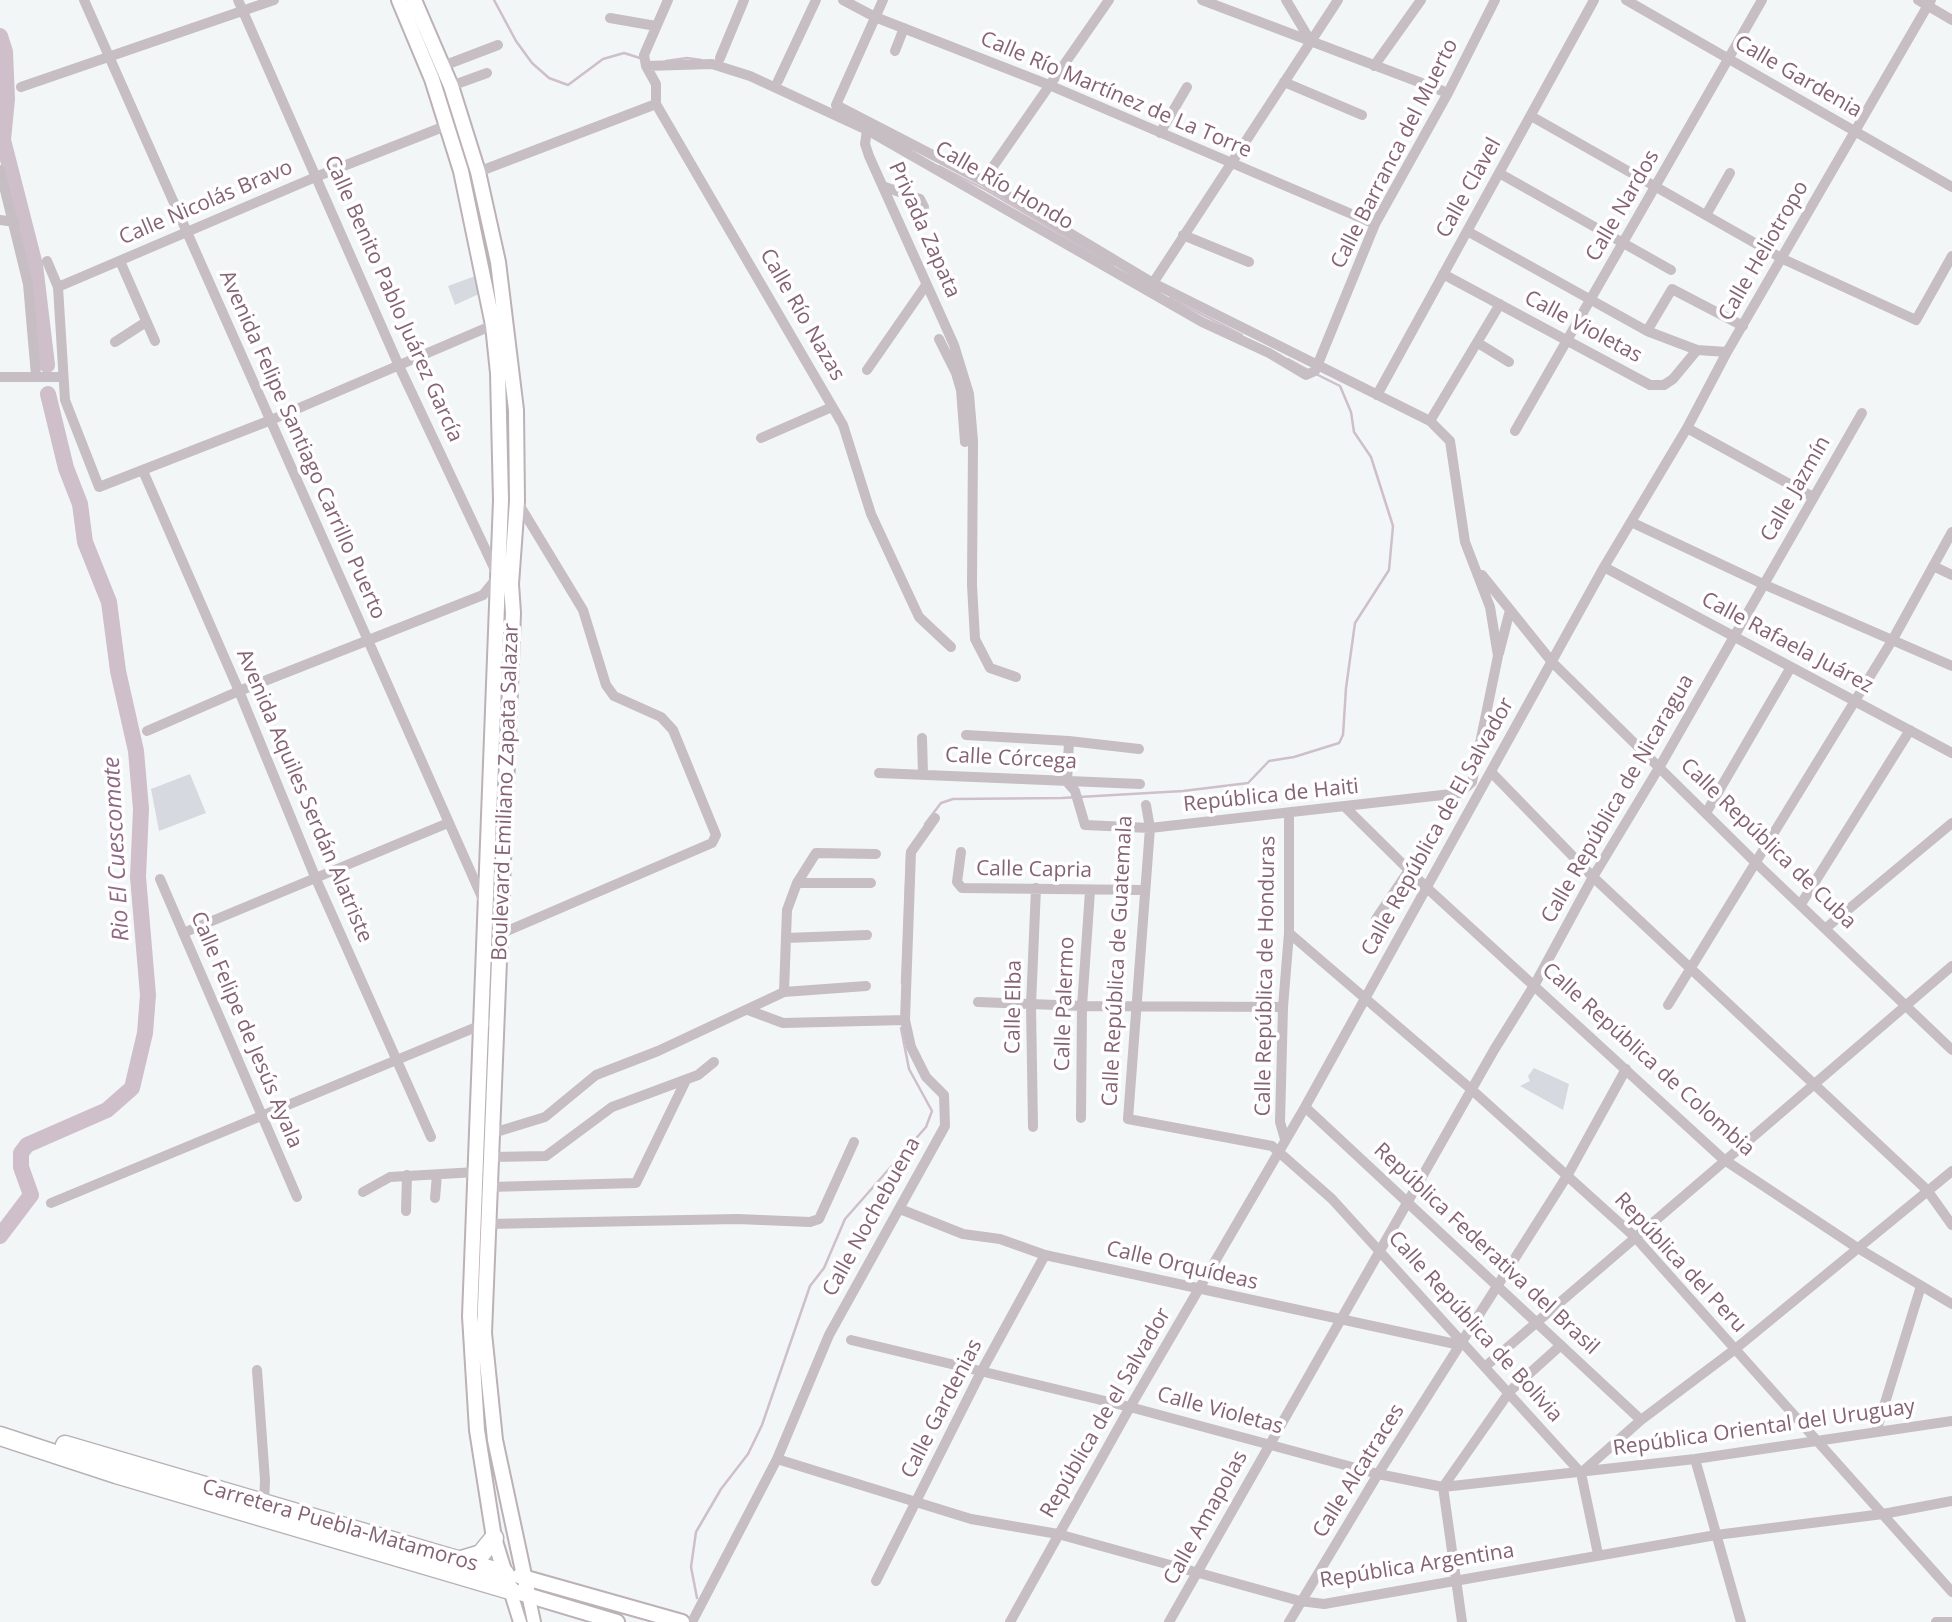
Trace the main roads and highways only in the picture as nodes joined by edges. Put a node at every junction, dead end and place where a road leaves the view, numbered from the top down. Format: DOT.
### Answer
graph roads {
  1 [pos="400,0"];
  2 [pos="414,0"];
  3 [pos="503,568"];
  4 [pos="0,1423"];
  5 [pos="0,1436"];
  6 [pos="512,1525"];
  7 [pos="494,1534"];
  8 [pos="458,1560"];
  9 [pos="517,1584"];
  10 [pos="617,1622"];
  11 [pos="682,1622"];
  1 -- 3 [label="main road, Boulevard Emiliano Zapata Salazar"];
  2 -- 3 [label="main road, Boulevard Emiliano Zapata Salazar"];
  3 -- 6 [label="main road, Boulevard Emiliano Zapata Salazar"];
  3 -- 7 [label="main road, Boulevard Emiliano Zapata Salazar"];
  4 -- 8 [label="highway, Carretera Puebla-Matamoros"];
  5 -- 9 [label="highway, Carretera Puebla-Matamoros"];
  6 -- 7 [label="main road"];
  6 -- 9 [label="main road, Boulevard Emiliano Zapata Salazar"];
  7 -- 8 [label="highway"];
  7 -- 9 [label="main road, Boulevard Emiliano Zapata Salazar"];
  8 -- 9 [label="highway, Carretera Puebla-Matamoros"];
  9 -- 10 [label="main road, Carretera Puebla-Matamoros"];
  9 -- 11 [label="main road, Carretera Puebla-Matamoros"];
}
